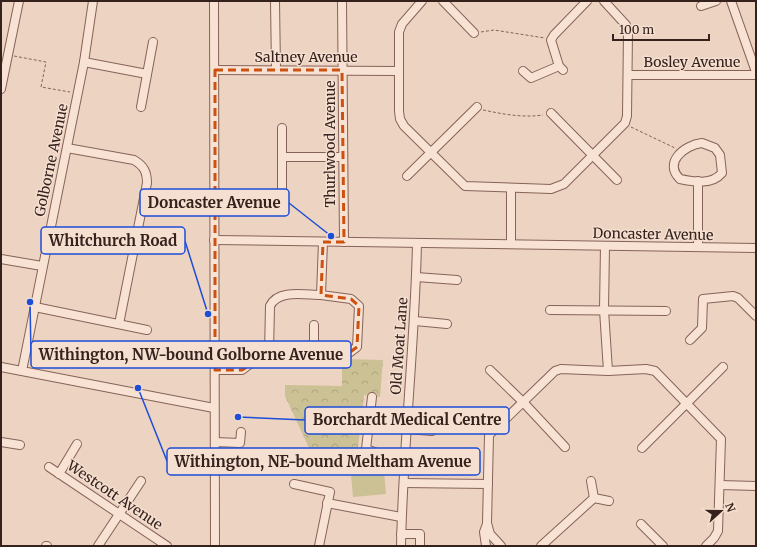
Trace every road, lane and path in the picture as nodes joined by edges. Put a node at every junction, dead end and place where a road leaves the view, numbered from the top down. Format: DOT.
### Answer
graph roads {
  1 [pos="19,1"];
  2 [pos="93,1"];
  3 [pos="214,1"];
  4 [pos="275,1"];
  5 [pos="342,1"];
  6 [pos="422,1"];
  7 [pos="443,1"];
  8 [pos="587,1"];
  9 [pos="604,1"];
  10 [pos="716,1"];
  11 [pos="731,1"];
  12 [pos="701,6"];
  13 [pos="474,34"];
  14 [pos="551,40"];
  15 [pos="153,42"];
  16 [pos="8,55"];
  17 [pos="84,62"];
  18 [pos="276,69"];
  19 [pos="215,70"];
  20 [pos="342,70"];
  21 [pos="398,71"];
  22 [pos="523,71"];
  23 [pos="756,73"];
  24 [pos="147,74"];
  25 [pos="628,75"];
  26 [pos="1,89"];
  27 [pos="77,94"];
  28 [pos="141,107"];
  29 [pos="477,107"];
  30 [pos="551,113"];
  31 [pos="624,124"];
  32 [pos="282,128"];
  33 [pos="67,148"];
  34 [pos="681,150"];
  35 [pos="431,154"];
  36 [pos="594,156"];
  37 [pos="282,157"];
  38 [pos="343,157"];
  39 [pos="407,176"];
  40 [pos="617,180"];
  41 [pos="698,181"];
  42 [pos="282,188"];
  43 [pos="511,188"];
  44 [pos="214,240"];
  45 [pos="323,242"];
  46 [pos="344,242"];
  47 [pos="417,243"];
  48 [pos="511,244"];
  49 [pos="605,246"];
  50 [pos="698,247"];
  51 [pos="756,248"];
  52 [pos="1,259"];
  53 [pos="42,266"];
  54 [pos="416,277"];
  55 [pos="458,280"];
  56 [pos="321,296"];
  57 [pos="35,308"];
  58 [pos="550,310"];
  59 [pos="604,310"];
  60 [pos="666,311"];
  61 [pos="756,316"];
  62 [pos="415,321"];
  63 [pos="119,324"];
  64 [pos="446,324"];
  65 [pos="314,325"];
  66 [pos="147,330"];
  67 [pos="690,340"];
  68 [pos="270,353"];
  69 [pos="314,354"];
  70 [pos="1,367"];
  71 [pos="723,367"];
  72 [pos="215,370"];
  73 [pos="490,370"];
  74 [pos="22,371"];
  75 [pos="608,371"];
  76 [pos="372,398"];
  77 [pos="523,402"];
  78 [pos="686,404"];
  79 [pos="214,408"];
  80 [pos="407,429"];
  81 [pos="432,431"];
  82 [pos="241,432"];
  83 [pos="1,442"];
  84 [pos="215,442"];
  85 [pos="77,444"];
  86 [pos="20,445"];
  87 [pos="565,447"];
  88 [pos="642,448"];
  89 [pos="405,455"];
  90 [pos="49,467"];
  91 [pos="60,474"];
  92 [pos="141,481"];
  93 [pos="591,482"];
  94 [pos="404,483"];
  95 [pos="294,484"];
  96 [pos="488,484"];
  97 [pos="720,485"];
  98 [pos="756,486"];
  99 [pos="594,498"];
  100 [pos="609,501"];
  101 [pos="327,503"];
  102 [pos="120,514"];
  103 [pos="401,517"];
  104 [pos="487,524"];
  105 [pos="641,524"];
  106 [pos="401,534"];
  107 [pos="98,546"];
  108 [pos="167,546"];
  109 [pos="215,546"];
  110 [pos="319,546"];
  111 [pos="401,546"];
  112 [pos="420,546"];
  113 [pos="486,546"];
  114 [pos="501,546"];
  115 [pos="541,546"];
  116 [pos="663,546"];
  117 [pos="706,546"];
  1 -- 16 [label="street"];
  2 -- 17 [label="street, Golborne Avenue"];
  3 -- 19 [label="street"];
  4 -- 18 [label="street"];
  5 -- 20 [label="street, Thurlwood Avenue"];
  6 -- 21 [label="street"];
  7 -- 13 [label="street"];
  8 -- 14 [label="street"];
  9 -- 25 [label="street"];
  10 -- 12 [label="street"];
  11 -- 23 [label="street"];
  13 -- 14 [label="path"];
  14 -- 22 [label="street"];
  15 -- 24 [label="street"];
  16 -- 26 [label="street"];
  16 -- 27 [label="path"];
  17 -- 24 [label="street"];
  17 -- 27 [label="street, Golborne Avenue"];
  18 -- 19 [label="street, Saltney Avenue"];
  18 -- 20 [label="street, Saltney Avenue"];
  19 -- 44 [label="street"];
  20 -- 21 [label="street, Saltney Avenue"];
  20 -- 38 [label="street, Thurlwood Avenue"];
  21 -- 35 [label="street"];
  23 -- 25 [label="street, Bosley Avenue"];
  24 -- 28 [label="street"];
  25 -- 31 [label="street"];
  27 -- 33 [label="street, Golborne Avenue"];
  29 -- 30 [label="path"];
  29 -- 35 [label="street"];
  30 -- 36 [label="street"];
  31 -- 34 [label="path"];
  31 -- 36 [label="street"];
  32 -- 37 [label="street"];
  33 -- 53 [label="street, Golborne Avenue"];
  33 -- 63 [label="street"];
  34 -- 41 [label="street"];
  34 -- 41 [label="street"];
  35 -- 39 [label="street"];
  35 -- 43 [label="street"];
  36 -- 40 [label="street"];
  36 -- 43 [label="street"];
  37 -- 38 [label="street"];
  37 -- 42 [label="street"];
  38 -- 46 [label="street, Thurlwood Avenue"];
  41 -- 50 [label="street"];
  43 -- 48 [label="street"];
  44 -- 45 [label="street, Doncaster Avenue"];
  44 -- 72 [label="street"];
  45 -- 46 [label="street, Doncaster Avenue"];
  45 -- 56 [label="street"];
  46 -- 47 [label="street, Doncaster Avenue"];
  47 -- 48 [label="street, Doncaster Avenue"];
  47 -- 54 [label="street, Old Moat Lane"];
  48 -- 49 [label="street, Doncaster Avenue"];
  49 -- 50 [label="street, Doncaster Avenue"];
  49 -- 59 [label="street"];
  50 -- 51 [label="street, Doncaster Avenue"];
  52 -- 53 [label="street"];
  53 -- 57 [label="street, Golborne Avenue"];
  54 -- 55 [label="street"];
  54 -- 62 [label="street, Old Moat Lane"];
  56 -- 68 [label="street"];
  56 -- 69 [label="street"];
  57 -- 63 [label="street"];
  57 -- 74 [label="street, Golborne Avenue"];
  58 -- 59 [label="street"];
  59 -- 60 [label="street"];
  59 -- 75 [label="street"];
  61 -- 67 [label="street"];
  62 -- 64 [label="street"];
  62 -- 80 [label="street, Old Moat Lane"];
  63 -- 66 [label="street"];
  65 -- 69 [label="street"];
  68 -- 69 [label="street"];
  68 -- 72 [label="street"];
  70 -- 74 [label="street"];
  71 -- 78 [label="street"];
  72 -- 79 [label="street"];
  73 -- 77 [label="street"];
  74 -- 79 [label="street"];
  75 -- 77 [label="street"];
  75 -- 78 [label="street"];
  76 -- 89 [label="street"];
  77 -- 87 [label="street"];
  77 -- 96 [label="street"];
  78 -- 88 [label="street"];
  78 -- 97 [label="street"];
  79 -- 84 [label="street"];
  80 -- 81 [label="street"];
  80 -- 89 [label="street, Old Moat Lane"];
  82 -- 84 [label="street"];
  83 -- 86 [label="street"];
  84 -- 109 [label="street"];
  85 -- 91 [label="street"];
  89 -- 94 [label="street, Old Moat Lane"];
  90 -- 91 [label="street, Westcott Avenue"];
  91 -- 102 [label="street, Westcott Avenue"];
  92 -- 102 [label="street"];
  93 -- 99 [label="street"];
  94 -- 96 [label="street"];
  94 -- 103 [label="street, Old Moat Lane"];
  95 -- 101 [label="street"];
  96 -- 104 [label="street"];
  97 -- 98 [label="street"];
  97 -- 117 [label="street"];
  99 -- 100 [label="street"];
  99 -- 115 [label="street"];
  101 -- 103 [label="street"];
  101 -- 110 [label="street"];
  102 -- 107 [label="street"];
  102 -- 108 [label="street, Westcott Avenue"];
  103 -- 106 [label="street, Old Moat Lane"];
  104 -- 113 [label="street"];
  104 -- 114 [label="street"];
  105 -- 116 [label="street"];
  106 -- 111 [label="street, Old Moat Lane"];
  106 -- 112 [label="street"];
}
